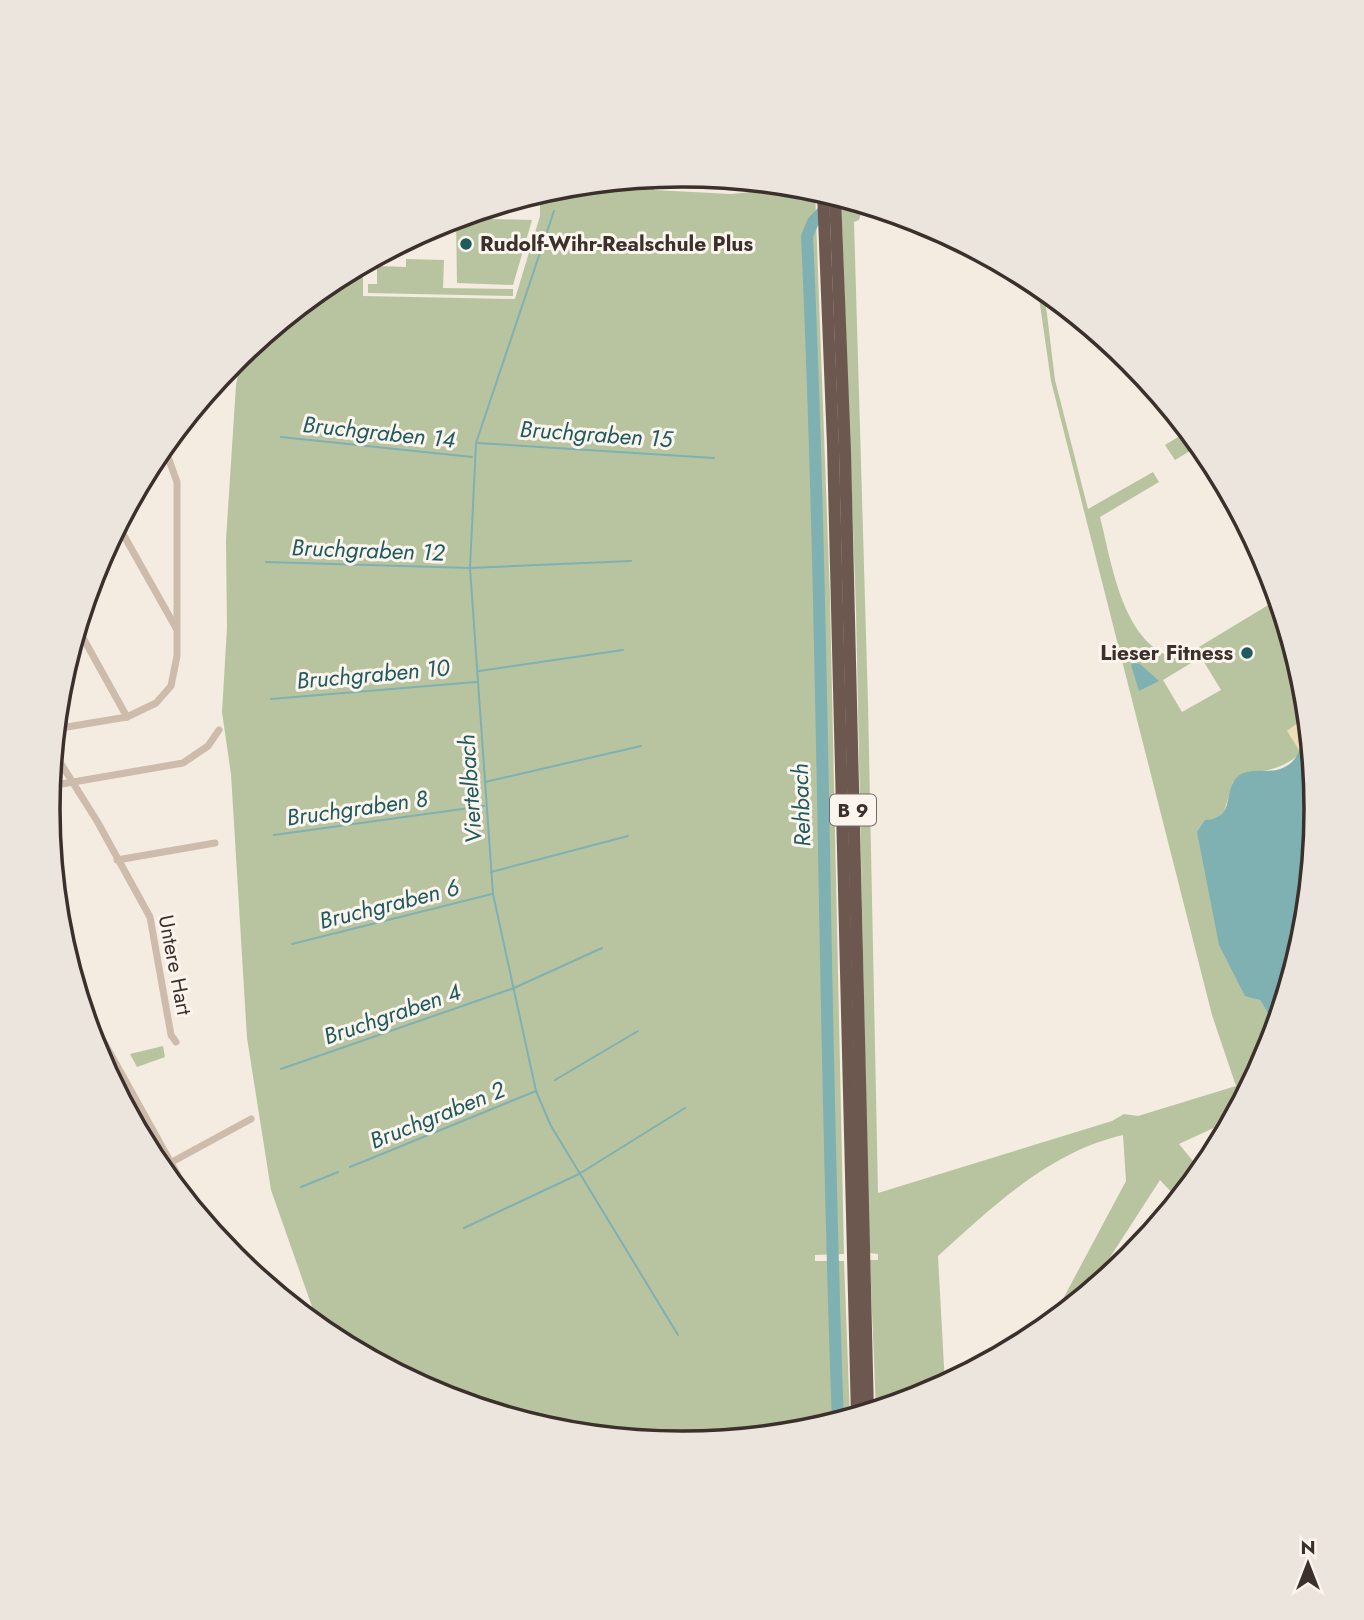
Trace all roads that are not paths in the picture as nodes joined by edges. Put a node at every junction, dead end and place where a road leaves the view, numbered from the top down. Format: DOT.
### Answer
graph roads {
  1 [pos="828,205"];
  2 [pos="829,206"];
  3 [pos="168,458"];
  4 [pos="124,535"];
  5 [pos="176,629"];
  6 [pos="84,639"];
  7 [pos="127,717"];
  8 [pos="65,727"];
  9 [pos="219,730"];
  10 [pos="61,765"];
  11 [pos="71,782"];
  12 [pos="61,784"];
  13 [pos="215,843"];
  14 [pos="117,860"];
  15 [pos="176,1042"];
  16 [pos="113,1061"];
  17 [pos="251,1119"];
  18 [pos="170,1163"];
  19 [pos="173,1168"];
  20 [pos="868,1403"];
  21 [pos="857,1407"];
  1 -- 21 [label="highway, B 9"];
  2 -- 20 [label="highway, B 9"];
  3 -- 5 [label="street"];
  4 -- 5 [label="street"];
  5 -- 7 [label="street"];
  6 -- 7 [label="street"];
  7 -- 8 [label="street"];
  9 -- 11 [label="street"];
  10 -- 11 [label="street, Untere Hart"];
  11 -- 12 [label="street"];
  11 -- 14 [label="street, Untere Hart"];
  13 -- 14 [label="street"];
  14 -- 15 [label="street, Untere Hart"];
  16 -- 18 [label="street"];
  17 -- 18 [label="street"];
  18 -- 19 [label="street"];
}
